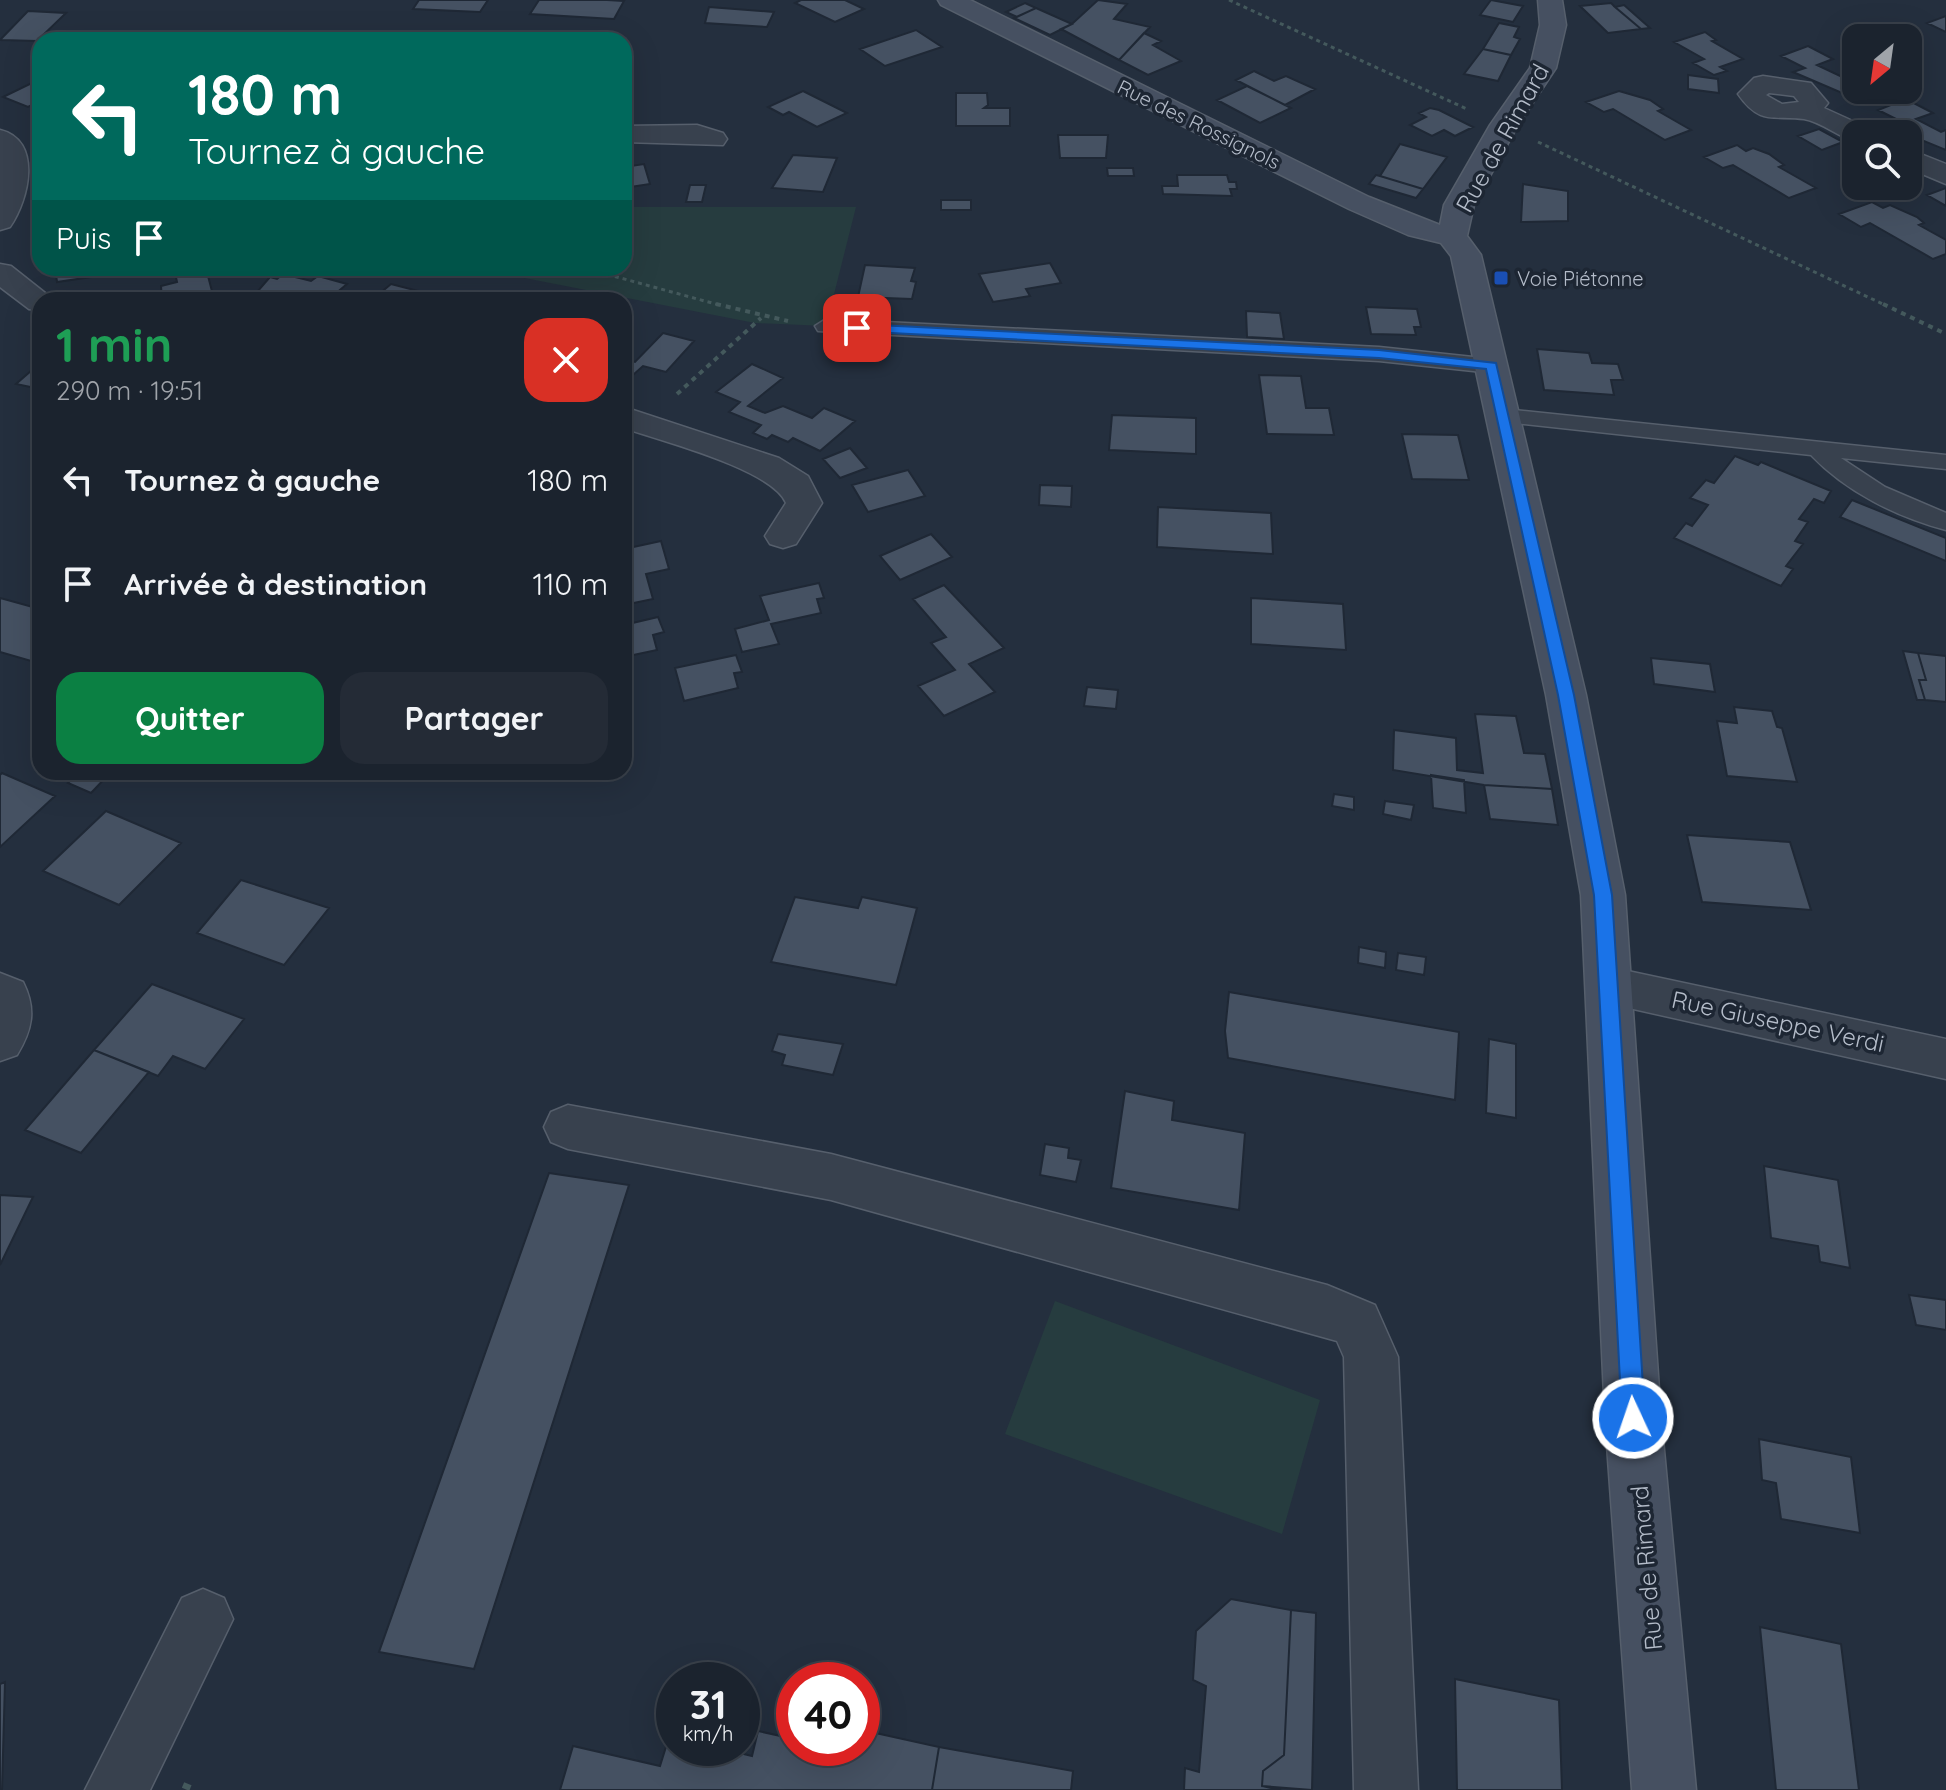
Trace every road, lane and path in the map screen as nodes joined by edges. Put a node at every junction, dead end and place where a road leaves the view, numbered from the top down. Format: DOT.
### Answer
graph roads {
  1 [pos="950,0"];
  2 [pos="1229,0"];
  3 [pos="1550,0"];
  4 [pos="1806,110"];
  5 [pos="1504,125"];
  6 [pos="1842,127"];
  7 [pos="632,134"];
  8 [pos="0,138"];
  9 [pos="713,139"];
  10 [pos="1922,164"];
  11 [pos="1946,175"];
  12 [pos="28,184"];
  13 [pos="0,221"];
  14 [pos="1452,237"];
  15 [pos="0,273"];
  16 [pos="613,276"];
  17 [pos="32,296"];
  18 [pos="762,317"];
  19 [pos="826,326"];
  20 [pos="1946,334"];
  21 [pos="1492,366"];
  22 [pos="1504,416"];
  23 [pos="634,421"];
  24 [pos="1817,448"];
  25 [pos="1946,462"];
  26 [pos="1946,522"];
  27 [pos="783,536"];
  28 [pos="1609,986"];
  29 [pos="0,992"];
  30 [pos="0,1041"];
  31 [pos="1946,1059"];
  32 [pos="568,1127"];
  33 [pos="203,1619"];
  34 [pos="117,1790"];
  35 [pos="1386,1790"];
  36 [pos="1664,1790"];
  1 -- 14 [label="street, Rue des Rossignols"];
  2 -- 5 [label="path"];
  3 -- 5 [label="street, Rue de Rimard"];
  4 -- 6 [label="street"];
  5 -- 14 [label="street, Rue de Rimard"];
  5 -- 20 [label="path"];
  7 -- 9 [label="street"];
  8 -- 12 [label="street"];
  10 -- 11 [label="street"];
  12 -- 13 [label="street"];
  14 -- 21 [label="street, Rue de Rimard"];
  15 -- 17 [label="street"];
  16 -- 18 [label="path"];
  18 -- 19 [label="path"];
  18 -- 23 [label="path"];
  19 -- 21 [label="lane"];
  21 -- 22 [label="street, Rue de Rimard"];
  22 -- 24 [label="lane"];
  22 -- 28 [label="street, Rue de Rimard"];
  23 -- 27 [label="street"];
  24 -- 25 [label="lane"];
  24 -- 26 [label="lane"];
  28 -- 31 [label="street, Rue Giuseppe Verdi"];
  28 -- 36 [label="street, Rue de Rimard"];
  29 -- 30 [label="street"];
  32 -- 35 [label="street"];
  33 -- 34 [label="street"];
}
